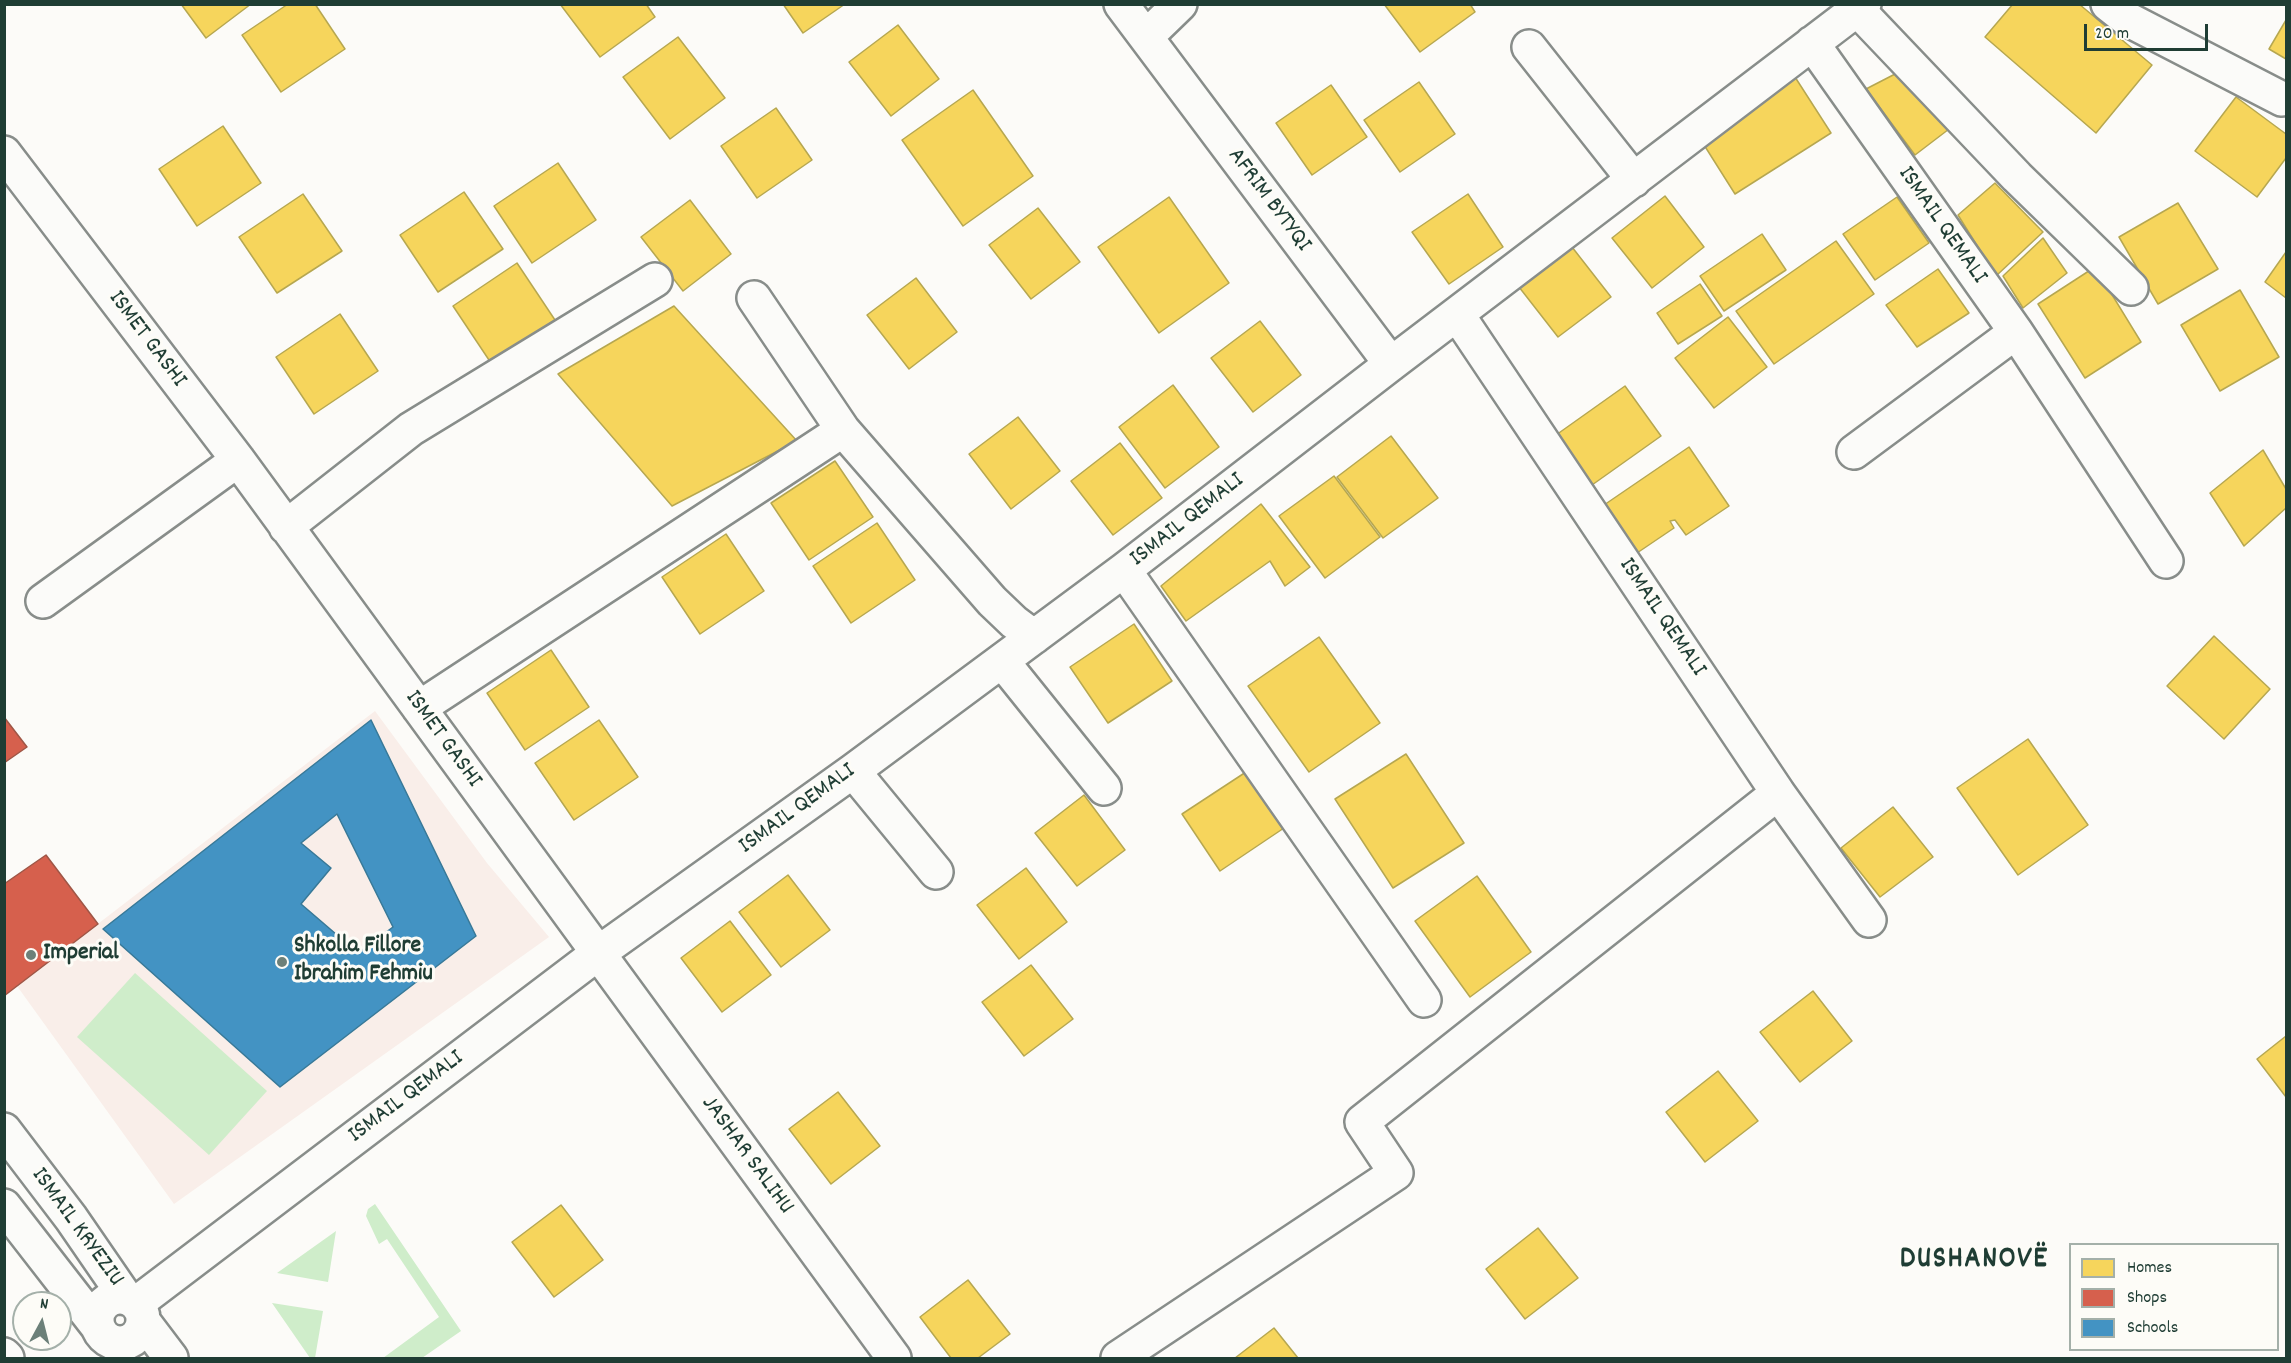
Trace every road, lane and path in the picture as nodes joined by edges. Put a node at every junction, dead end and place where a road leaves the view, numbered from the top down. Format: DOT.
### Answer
graph roads {
  1 [pos="1121,4"];
  2 [pos="1180,4"];
  3 [pos="2108,4"];
  4 [pos="1861,7"];
  5 [pos="1146,37"];
  6 [pos="1812,42"];
  7 [pos="1529,47"];
  8 [pos="2282,99"];
  9 [pos="4,153"];
  10 [pos="1634,180"];
  11 [pos="655,280"];
  12 [pos="2131,288"];
  13 [pos="754,298"];
  14 [pos="1457,314"];
  15 [pos="2016,332"];
  16 [pos="1391,364"];
  17 [pos="843,430"];
  18 [pos="1854,452"];
  19 [pos="238,459"];
  20 [pos="286,527"];
  21 [pos="2166,561"];
  22 [pos="1124,570"];
  23 [pos="43,601"];
  24 [pos="1034,637"];
  25 [pos="1002,661"];
  26 [pos="419,708"];
  27 [pos="853,771"];
  28 [pos="1104,788"];
  29 [pos="1778,793"];
  30 [pos="936,872"];
  31 [pos="1869,920"];
  32 [pos="597,954"];
  33 [pos="1424,1000"];
  34 [pos="4,1130"];
  35 [pos="4,1206"];
  36 [pos="135,1307"];
  37 [pos="108,1342"];
  38 [pos="4,1355"];
  39 [pos="7,1359"];
  40 [pos="171,1359"];
  41 [pos="894,1359"];
  42 [pos="1119,1359"];
  1 -- 5 [label="street, AFRIM BYTYQI"];
  2 -- 5 [label="street"];
  3 -- 8 [label="street"];
  4 -- 6 [label="street, ISMAIL QEMALI"];
  4 -- 12 [label="street"];
  5 -- 16 [label="street, AFRIM BYTYQI"];
  6 -- 10 [label="street, ISMAIL QEMALI"];
  6 -- 15 [label="street, ISMAIL QEMALI"];
  7 -- 10 [label="street"];
  9 -- 19 [label="street, ISMET GASHI"];
  10 -- 14 [label="street, ISMAIL QEMALI"];
  11 -- 20 [label="street"];
  13 -- 17 [label="street"];
  14 -- 16 [label="street, ISMAIL QEMALI"];
  14 -- 29 [label="street, ISMAIL QEMALI"];
  15 -- 18 [label="street"];
  15 -- 21 [label="street, ISMAIL QEMALI"];
  16 -- 22 [label="street, ISMAIL QEMALI"];
  17 -- 24 [label="street"];
  17 -- 26 [label="street"];
  19 -- 20 [label="street, ISMET GASHI"];
  19 -- 23 [label="street"];
  20 -- 26 [label="street, ISMET GASHI"];
  22 -- 24 [label="street, ISMAIL QEMALI"];
  22 -- 33 [label="street"];
  24 -- 25 [label="street, ISMAIL QEMALI"];
  25 -- 27 [label="street, ISMAIL QEMALI"];
  25 -- 28 [label="street"];
  26 -- 32 [label="street, ISMET GASHI"];
  27 -- 30 [label="street"];
  27 -- 32 [label="street, ISMAIL QEMALI"];
  29 -- 31 [label="street, ISMAIL QEMALI"];
  29 -- 42 [label="street"];
  32 -- 36 [label="street, ISMAIL QEMALI"];
  32 -- 41 [label="street, JASHAR SALIHU"];
  34 -- 36 [label="street, ISMAIL KRYEZIU"];
  35 -- 37 [label="street, ISMAIL KRYEZIU"];
  36 -- 37 [label="street, ISMAIL QEMALI"];
  36 -- 40 [label="street, ISMAIL KRYEZIU"];
  38 -- 39 [label="street"];
}
